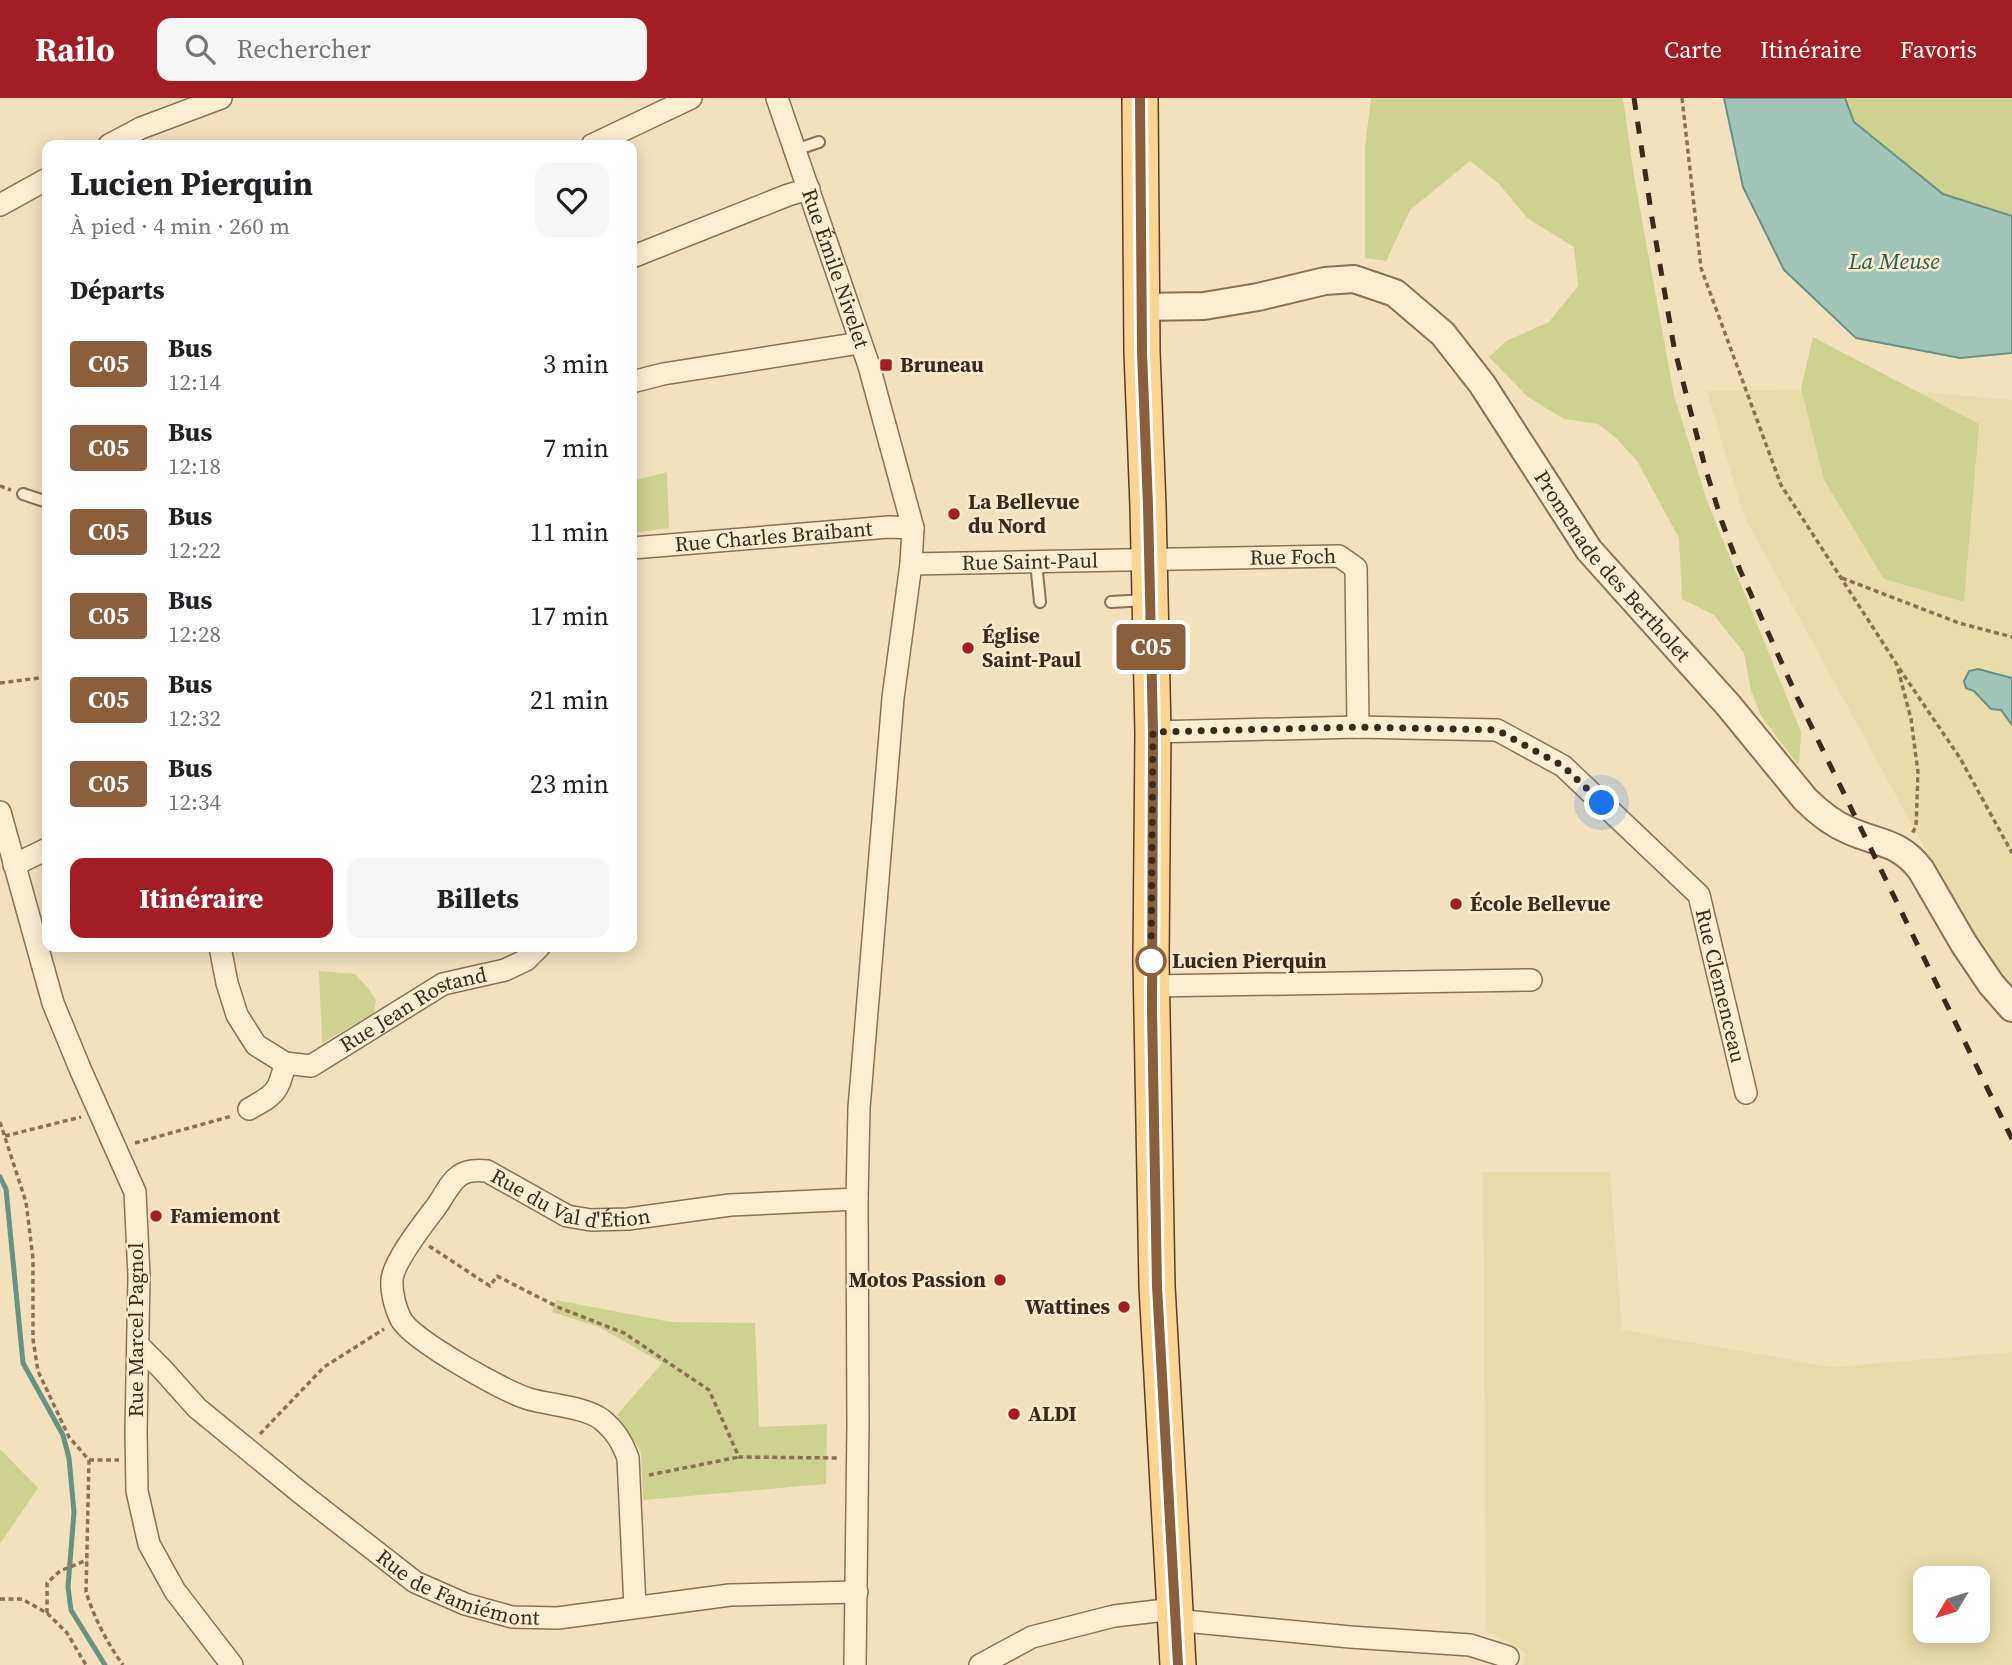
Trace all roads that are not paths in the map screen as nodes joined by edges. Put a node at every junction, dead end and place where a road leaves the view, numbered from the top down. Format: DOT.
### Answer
graph roads {
  1 [pos="221,98"];
  2 [pos="691,98"];
  3 [pos="777,98"];
  4 [pos="1140,98"];
  5 [pos="118,140"];
  6 [pos="603,140"];
  7 [pos="819,142"];
  8 [pos="795,150"];
  9 [pos="42,182"];
  10 [pos="809,190"];
  11 [pos="0,205"];
  12 [pos="637,255"];
  13 [pos="1142,307"];
  14 [pos="860,343"];
  15 [pos="637,381"];
  16 [pos="23,494"];
  17 [pos="42,500"];
  18 [pos="913,528"];
  19 [pos="637,548"];
  20 [pos="1150,560"];
  21 [pos="1036,562"];
  22 [pos="911,565"];
  23 [pos="1149,600"];
  24 [pos="1111,601"];
  25 [pos="1040,602"];
  26 [pos="1358,727"];
  27 [pos="1153,732"];
  28 [pos="0,812"];
  29 [pos="42,851"];
  30 [pos="14,865"];
  31 [pos="221,952"];
  32 [pos="534,952"];
  33 [pos="1531,980"];
  34 [pos="1152,986"];
  35 [pos="2012,1008"];
  36 [pos="285,1063"];
  37 [pos="1746,1093"];
  38 [pos="249,1109"];
  39 [pos="857,1199"];
  40 [pos="138,1345"];
  41 [pos="857,1592"];
  42 [pos="635,1607"];
  43 [pos="1174,1615"];
  44 [pos="1507,1657"];
  45 [pos="232,1665"];
  46 [pos="855,1665"];
  47 [pos="980,1665"];
  48 [pos="1178,1665"];
  1 -- 5 [label="street"];
  2 -- 6 [label="street"];
  3 -- 8 [label="street, Rue Émile Nivelet"];
  4 -- 13 [label="main road"];
  7 -- 8 [label="lane"];
  8 -- 10 [label="street, Rue Émile Nivelet"];
  9 -- 11 [label="street"];
  10 -- 12 [label="street"];
  10 -- 14 [label="street, Rue Émile Nivelet"];
  13 -- 20 [label="main road"];
  13 -- 35 [label="street, Promenade des Bertholet"];
  14 -- 15 [label="street"];
  14 -- 18 [label="street, Rue Émile Nivelet"];
  16 -- 17 [label="lane"];
  18 -- 19 [label="street, Rue Charles Braibant"];
  18 -- 22 [label="street, Rue Émile Nivelet"];
  20 -- 21 [label="street, Rue Saint-Paul"];
  20 -- 23 [label="main road"];
  20 -- 26 [label="street, Rue Foch"];
  21 -- 22 [label="street, Rue Saint-Paul"];
  21 -- 25 [label="lane"];
  22 -- 39 [label="street, Rue Émile Nivelet"];
  23 -- 24 [label="lane"];
  23 -- 27 [label="main road"];
  26 -- 27 [label="street, Rue Clemenceau"];
  26 -- 37 [label="street, Rue Clemenceau"];
  27 -- 34 [label="main road"];
  28 -- 30 [label="street, Rue Marcel Pagnol"];
  29 -- 30 [label="street"];
  30 -- 40 [label="street, Rue Marcel Pagnol"];
  31 -- 36 [label="street"];
  32 -- 36 [label="street, Rue Jean Rostand"];
  33 -- 34 [label="street"];
  34 -- 43 [label="main road"];
  36 -- 38 [label="street"];
  39 -- 41 [label="street, Rue Émile Nivelet"];
  39 -- 42 [label="street, Rue du Val d'Étion"];
  40 -- 42 [label="street, Rue de Famiémont"];
  40 -- 45 [label="street, Rue Marcel Pagnol"];
  41 -- 42 [label="street, Rue de Famiémont"];
  41 -- 46 [label="street, Rue Émile Nivelet"];
  43 -- 44 [label="street"];
  43 -- 47 [label="street"];
  43 -- 48 [label="main road"];
}
